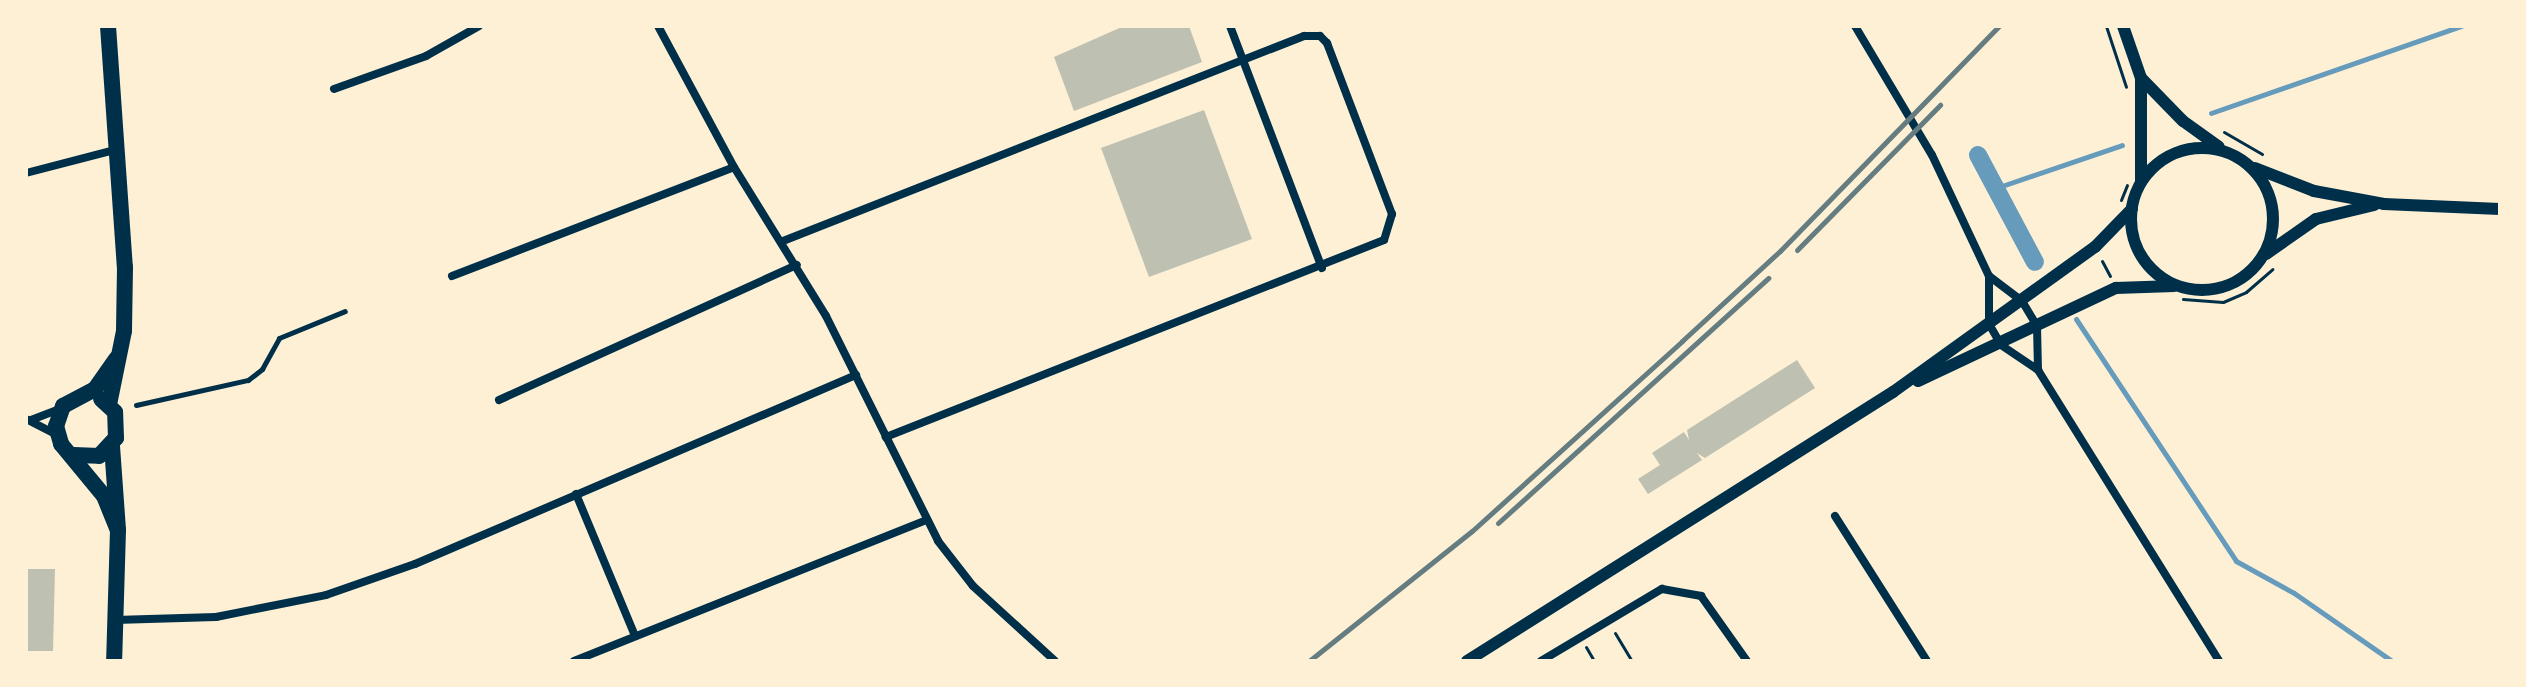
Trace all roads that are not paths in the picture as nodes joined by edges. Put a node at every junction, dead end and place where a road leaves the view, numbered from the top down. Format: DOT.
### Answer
graph roads {
  1 [pos="108,26"];
  2 [pos="479,26"];
  3 [pos="658,26"];
  4 [pos="1230,26"];
  5 [pos="1855,26"];
  6 [pos="2123,26"];
  7 [pos="1243,59"];
  8 [pos="2141,78"];
  9 [pos="334,89"];
  10 [pos="120,148"];
  11 [pos="2224,151"];
  12 [pos="2248,165"];
  13 [pos="734,167"];
  14 [pos="26,173"];
  15 [pos="2135,180"];
  16 [pos="2384,204"];
  17 [pos="2132,209"];
  18 [pos="2500,209"];
  19 [pos="783,241"];
  20 [pos="2260,259"];
  21 [pos="797,265"];
  22 [pos="1322,268"];
  23 [pos="452,276"];
  24 [pos="1989,276"];
  25 [pos="2175,291"];
  26 [pos="2022,301"];
  27 [pos="345,311"];
  28 [pos="1989,324"];
  29 [pos="2037,326"];
  30 [pos="2001,345"];
  31 [pos="121,352"];
  32 [pos="2038,370"];
  33 [pos="856,375"];
  34 [pos="1893,392"];
  35 [pos="84,395"];
  36 [pos="499,400"];
  37 [pos="109,405"];
  38 [pos="136,405"];
  39 [pos="63,406"];
  40 [pos="28,420"];
  41 [pos="57,436"];
  42 [pos="886,437"];
  43 [pos="112,446"];
  44 [pos="74,455"];
  45 [pos="576,494"];
  46 [pos="1835,516"];
  47 [pos="927,520"];
  48 [pos="118,530"];
  49 [pos="115,620"];
  50 [pos="635,636"];
  51 [pos="114,661"];
  52 [pos="574,661"];
  53 [pos="1055,661"];
  54 [pos="1467,661"];
  55 [pos="1541,661"];
  56 [pos="1747,661"];
  57 [pos="1927,661"];
  58 [pos="2219,661"];
  1 -- 10 [label="main road"];
  2 -- 9 [label="street"];
  3 -- 13 [label="street"];
  4 -- 7 [label="street"];
  5 -- 24 [label="street"];
  6 -- 8 [label="street"];
  7 -- 19 [label="street"];
  7 -- 22 [label="street"];
  7 -- 22 [label="street"];
  8 -- 11 [label="street"];
  8 -- 15 [label="street"];
  10 -- 14 [label="street"];
  10 -- 31 [label="main road"];
  11 -- 12 [label="street"];
  11 -- 15 [label="street"];
  12 -- 16 [label="street"];
  12 -- 20 [label="street"];
  13 -- 19 [label="street"];
  13 -- 23 [label="street"];
  15 -- 17 [label="street"];
  16 -- 18 [label="street"];
  16 -- 20 [label="street"];
  17 -- 25 [label="street"];
  17 -- 26 [label="street"];
  19 -- 21 [label="street"];
  20 -- 25 [label="street"];
  21 -- 33 [label="street"];
  21 -- 36 [label="street"];
  22 -- 42 [label="street"];
  24 -- 26 [label="street"];
  24 -- 28 [label="street"];
  25 -- 29 [label="street"];
  26 -- 28 [label="street"];
  26 -- 29 [label="street"];
  27 -- 38 [label="lane"];
  28 -- 30 [label="street"];
  28 -- 34 [label="street"];
  29 -- 30 [label="street"];
  29 -- 32 [label="street"];
  30 -- 32 [label="street"];
  30 -- 34 [label="street"];
  31 -- 35 [label="main road"];
  31 -- 37 [label="main road"];
  32 -- 58 [label="street"];
  33 -- 42 [label="street"];
  33 -- 45 [label="street"];
  34 -- 54 [label="street"];
  35 -- 37 [label="main road"];
  35 -- 39 [label="main road"];
  37 -- 43 [label="main road"];
  39 -- 40 [label="street"];
  39 -- 41 [label="main road"];
  40 -- 41 [label="street"];
  41 -- 44 [label="main road"];
  42 -- 47 [label="street"];
  43 -- 44 [label="main road"];
  43 -- 48 [label="main road"];
  44 -- 48 [label="main road"];
  45 -- 49 [label="street"];
  45 -- 50 [label="street"];
  46 -- 57 [label="street"];
  47 -- 50 [label="street"];
  47 -- 53 [label="street"];
  48 -- 49 [label="main road"];
  49 -- 51 [label="main road"];
  50 -- 52 [label="street"];
  55 -- 56 [label="street"];
}
